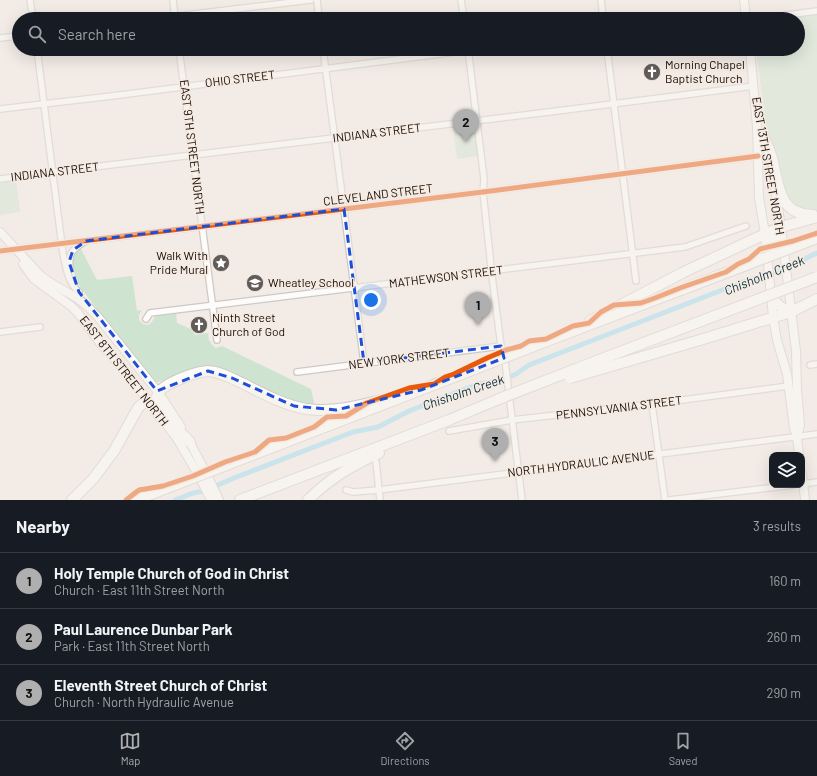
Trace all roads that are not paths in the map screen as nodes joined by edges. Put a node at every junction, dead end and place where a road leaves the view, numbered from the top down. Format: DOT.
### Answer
graph roads {
  1 [pos="30,0"];
  2 [pos="173,0"];
  3 [pos="311,0"];
  4 [pos="317,0"];
  5 [pos="462,0"];
  6 [pos="601,0"];
  7 [pos="744,0"];
  8 [pos="817,11"];
  9 [pos="31,12"];
  10 [pos="174,12"];
  11 [pos="220,12"];
  12 [pos="318,12"];
  13 [pos="463,12"];
  14 [pos="602,12"];
  15 [pos="745,12"];
  16 [pos="805,13"];
  17 [pos="12,37"];
  18 [pos="0,38"];
  19 [pos="38,56"];
  20 [pos="180,56"];
  21 [pos="324,56"];
  22 [pos="421,56"];
  23 [pos="469,56"];
  24 [pos="608,56"];
  25 [pos="751,56"];
  26 [pos="326,68"];
  27 [pos="184,86"];
  28 [pos="754,86"];
  29 [pos="44,103"];
  30 [pos="614,104"];
  31 [pos="0,108"];
  32 [pos="477,121"];
  33 [pos="764,137"];
  34 [pos="335,138"];
  35 [pos="193,156"];
  36 [pos="758,156"];
  37 [pos="52,172"];
  38 [pos="622,174"];
  39 [pos="0,179"];
  40 [pos="483,192"];
  41 [pos="344,209"];
  42 [pos="817,216"];
  43 [pos="746,226"];
  44 [pos="202,227"];
  45 [pos="781,227"];
  46 [pos="0,232"];
  47 [pos="765,234"];
  48 [pos="817,238"];
  49 [pos="86,241"];
  50 [pos="62,244"];
  51 [pos="783,246"];
  52 [pos="16,250"];
  53 [pos="0,251"];
  54 [pos="632,253"];
  55 [pos="492,271"];
  56 [pos="817,277"];
  57 [pos="636,281"];
  58 [pos="354,288"];
  59 [pos="79,292"];
  60 [pos="771,294"];
  61 [pos="817,299"];
  62 [pos="212,306"];
  63 [pos="791,312"];
  64 [pos="98,317"];
  65 [pos="773,317"];
  66 [pos="146,319"];
  67 [pos="40,327"];
  68 [pos="0,332"];
  69 [pos="216,340"];
  70 [pos="547,341"];
  71 [pos="501,346"];
  72 [pos="364,363"];
  73 [pos="817,364"];
  74 [pos="810,365"];
  75 [pos="297,372"];
  76 [pos="788,386"];
  77 [pos="421,390"];
  78 [pos="158,392"];
  79 [pos="499,399"];
  80 [pos="153,403"];
  81 [pos="652,404"];
  82 [pos="159,416"];
  83 [pos="449,420"];
  84 [pos="512,420"];
  85 [pos="449,431"];
  86 [pos="817,434"];
  87 [pos="797,436"];
  88 [pos="190,442"];
  89 [pos="799,452"];
  90 [pos="659,454"];
  91 [pos="376,462"];
  92 [pos="519,472"];
  93 [pos="203,475"];
  94 [pos="817,482"];
  95 [pos="805,484"];
  96 [pos="769,488"];
  97 [pos="804,488"];
  98 [pos="346,490"];
  99 [pos="379,490"];
  100 [pos="75,497"];
  101 [pos="136,500"];
  102 [pos="211,500"];
  103 [pos="218,500"];
  104 [pos="240,500"];
  105 [pos="308,500"];
  106 [pos="380,500"];
  107 [pos="522,500"];
  108 [pos="665,500"];
  109 [pos="669,500"];
  110 [pos="805,500"];
  1 -- 9 [label="street"];
  2 -- 10 [label="street"];
  3 -- 11 [label="street"];
  4 -- 12 [label="street"];
  5 -- 13 [label="street"];
  6 -- 14 [label="street"];
  7 -- 15 [label="main road"];
  8 -- 16 [label="street"];
  17 -- 18 [label="street"];
  19 -- 29 [label="street, EAST 8TH STREET NORTH"];
  20 -- 27 [label="street, EAST 9TH STREET NORTH"];
  21 -- 26 [label="street"];
  22 -- 26 [label="street, OHIO STREET"];
  23 -- 32 [label="street"];
  24 -- 30 [label="street"];
  25 -- 28 [label="main road, EAST 13TH STREET NORTH"];
  26 -- 27 [label="street, OHIO STREET"];
  26 -- 34 [label="street"];
  27 -- 29 [label="street, OHIO STREET"];
  27 -- 35 [label="street, EAST 9TH STREET NORTH"];
  28 -- 30 [label="street, INDIANA STREET"];
  28 -- 33 [label="main road, EAST 13TH STREET NORTH"];
  28 -- 36 [label="main road, EAST 13TH STREET NORTH"];
  29 -- 31 [label="street, OHIO STREET"];
  29 -- 37 [label="street, EAST 8TH STREET NORTH"];
  30 -- 32 [label="street, INDIANA STREET"];
  30 -- 38 [label="street"];
  32 -- 34 [label="street, INDIANA STREET"];
  32 -- 40 [label="street"];
  33 -- 42 [label="highway"];
  33 -- 45 [label="main road, EAST 13TH STREET NORTH"];
  34 -- 35 [label="street, INDIANA STREET"];
  34 -- 41 [label="street"];
  35 -- 37 [label="street, INDIANA STREET"];
  35 -- 44 [label="street, EAST 9TH STREET NORTH"];
  36 -- 38 [label="street, CLEVELAND STREET"];
  36 -- 47 [label="main road, EAST 13TH STREET NORTH"];
  37 -- 39 [label="street, INDIANA STREET"];
  37 -- 50 [label="street, EAST 8TH STREET NORTH"];
  38 -- 40 [label="street, CLEVELAND STREET"];
  38 -- 54 [label="street"];
  40 -- 41 [label="street, CLEVELAND STREET"];
  40 -- 55 [label="street"];
  41 -- 44 [label="street, CLEVELAND STREET"];
  41 -- 58 [label="street"];
  42 -- 45 [label="highway"];
  43 -- 54 [label="street, MATHEWSON STREET"];
  44 -- 49 [label="street, CLEVELAND STREET"];
  44 -- 62 [label="street, EAST 9TH STREET NORTH"];
  45 -- 47 [label="highway"];
  45 -- 51 [label="main road, EAST 13TH STREET NORTH"];
  46 -- 52 [label="main road"];
  47 -- 51 [label="highway"];
  47 -- 60 [label="main road, EAST 13TH STREET NORTH"];
  47 -- 70 [label="highway, bridge"];
  48 -- 70 [label="highway, bridge"];
  49 -- 50 [label="street, CLEVELAND STREET"];
  49 -- 59 [label="street, EAST 8TH STREET NORTH"];
  50 -- 52 [label="street, CLEVELAND STREET"];
  50 -- 59 [label="street, EAST 8TH STREET NORTH"];
  51 -- 63 [label="main road, EAST 13TH STREET NORTH"];
  52 -- 53 [label="street, CLEVELAND STREET"];
  52 -- 64 [label="main road"];
  52 -- 80 [label="main road, EAST 8TH STREET NORTH"];
  54 -- 55 [label="street, MATHEWSON STREET"];
  54 -- 57 [label="street"];
  55 -- 58 [label="street, MATHEWSON STREET"];
  55 -- 71 [label="street"];
  56 -- 79 [label="highway, bridge"];
  58 -- 62 [label="street, MATHEWSON STREET"];
  58 -- 72 [label="street"];
  59 -- 64 [label="street, EAST 8TH STREET NORTH"];
  60 -- 63 [label="highway"];
  60 -- 65 [label="main road, EAST 13TH STREET NORTH"];
  61 -- 63 [label="highway"];
  62 -- 66 [label="street, MATHEWSON STREET"];
  62 -- 69 [label="street, EAST 9TH STREET NORTH"];
  63 -- 65 [label="highway"];
  63 -- 87 [label="main road, EAST 13TH STREET NORTH"];
  64 -- 78 [label="main road, EAST 8TH STREET NORTH"];
  65 -- 76 [label="main road, EAST 13TH STREET NORTH"];
  65 -- 79 [label="highway, bridge"];
  67 -- 68 [label="street"];
  70 -- 77 [label="highway, bridge"];
  71 -- 72 [label="street, NEW YORK STREET"];
  71 -- 84 [label="street"];
  72 -- 75 [label="street, NEW YORK STREET"];
  73 -- 74 [label="street"];
  76 -- 81 [label="street, PENNSYLVANIA STREET"];
  76 -- 87 [label="main road, EAST 13TH STREET NORTH"];
  77 -- 78 [label="highway, bridge"];
  77 -- 101 [label="highway, bridge"];
  78 -- 80 [label="highway"];
  78 -- 88 [label="main road, EAST 8TH STREET NORTH"];
  79 -- 83 [label="highway"];
  80 -- 82 [label="highway"];
  80 -- 88 [label="highway"];
  80 -- 100 [label="highway"];
  81 -- 84 [label="street, PENNSYLVANIA STREET"];
  81 -- 90 [label="street"];
  82 -- 93 [label="main road, EAST 8TH STREET NORTH"];
  83 -- 104 [label="highway"];
  83 -- 105 [label="highway"];
  84 -- 85 [label="street, PENNSYLVANIA STREET"];
  84 -- 92 [label="street"];
  86 -- 87 [label="street, NORTH HYDRAULIC AVENUE"];
  87 -- 89 [label="main road, EAST 13TH STREET NORTH"];
  87 -- 90 [label="street, NORTH HYDRAULIC AVENUE"];
  88 -- 93 [label="main road, EAST 8TH STREET NORTH"];
  90 -- 92 [label="street, NORTH HYDRAULIC AVENUE"];
  90 -- 108 [label="street"];
  91 -- 99 [label="street"];
  92 -- 99 [label="street, NORTH HYDRAULIC AVENUE"];
  92 -- 107 [label="street"];
  93 -- 102 [label="main road"];
  93 -- 103 [label="main road"];
  94 -- 95 [label="street"];
  96 -- 109 [label="street"];
  97 -- 110 [label="main road"];
  98 -- 99 [label="street, NORTH HYDRAULIC AVENUE"];
  99 -- 106 [label="street"];
}
